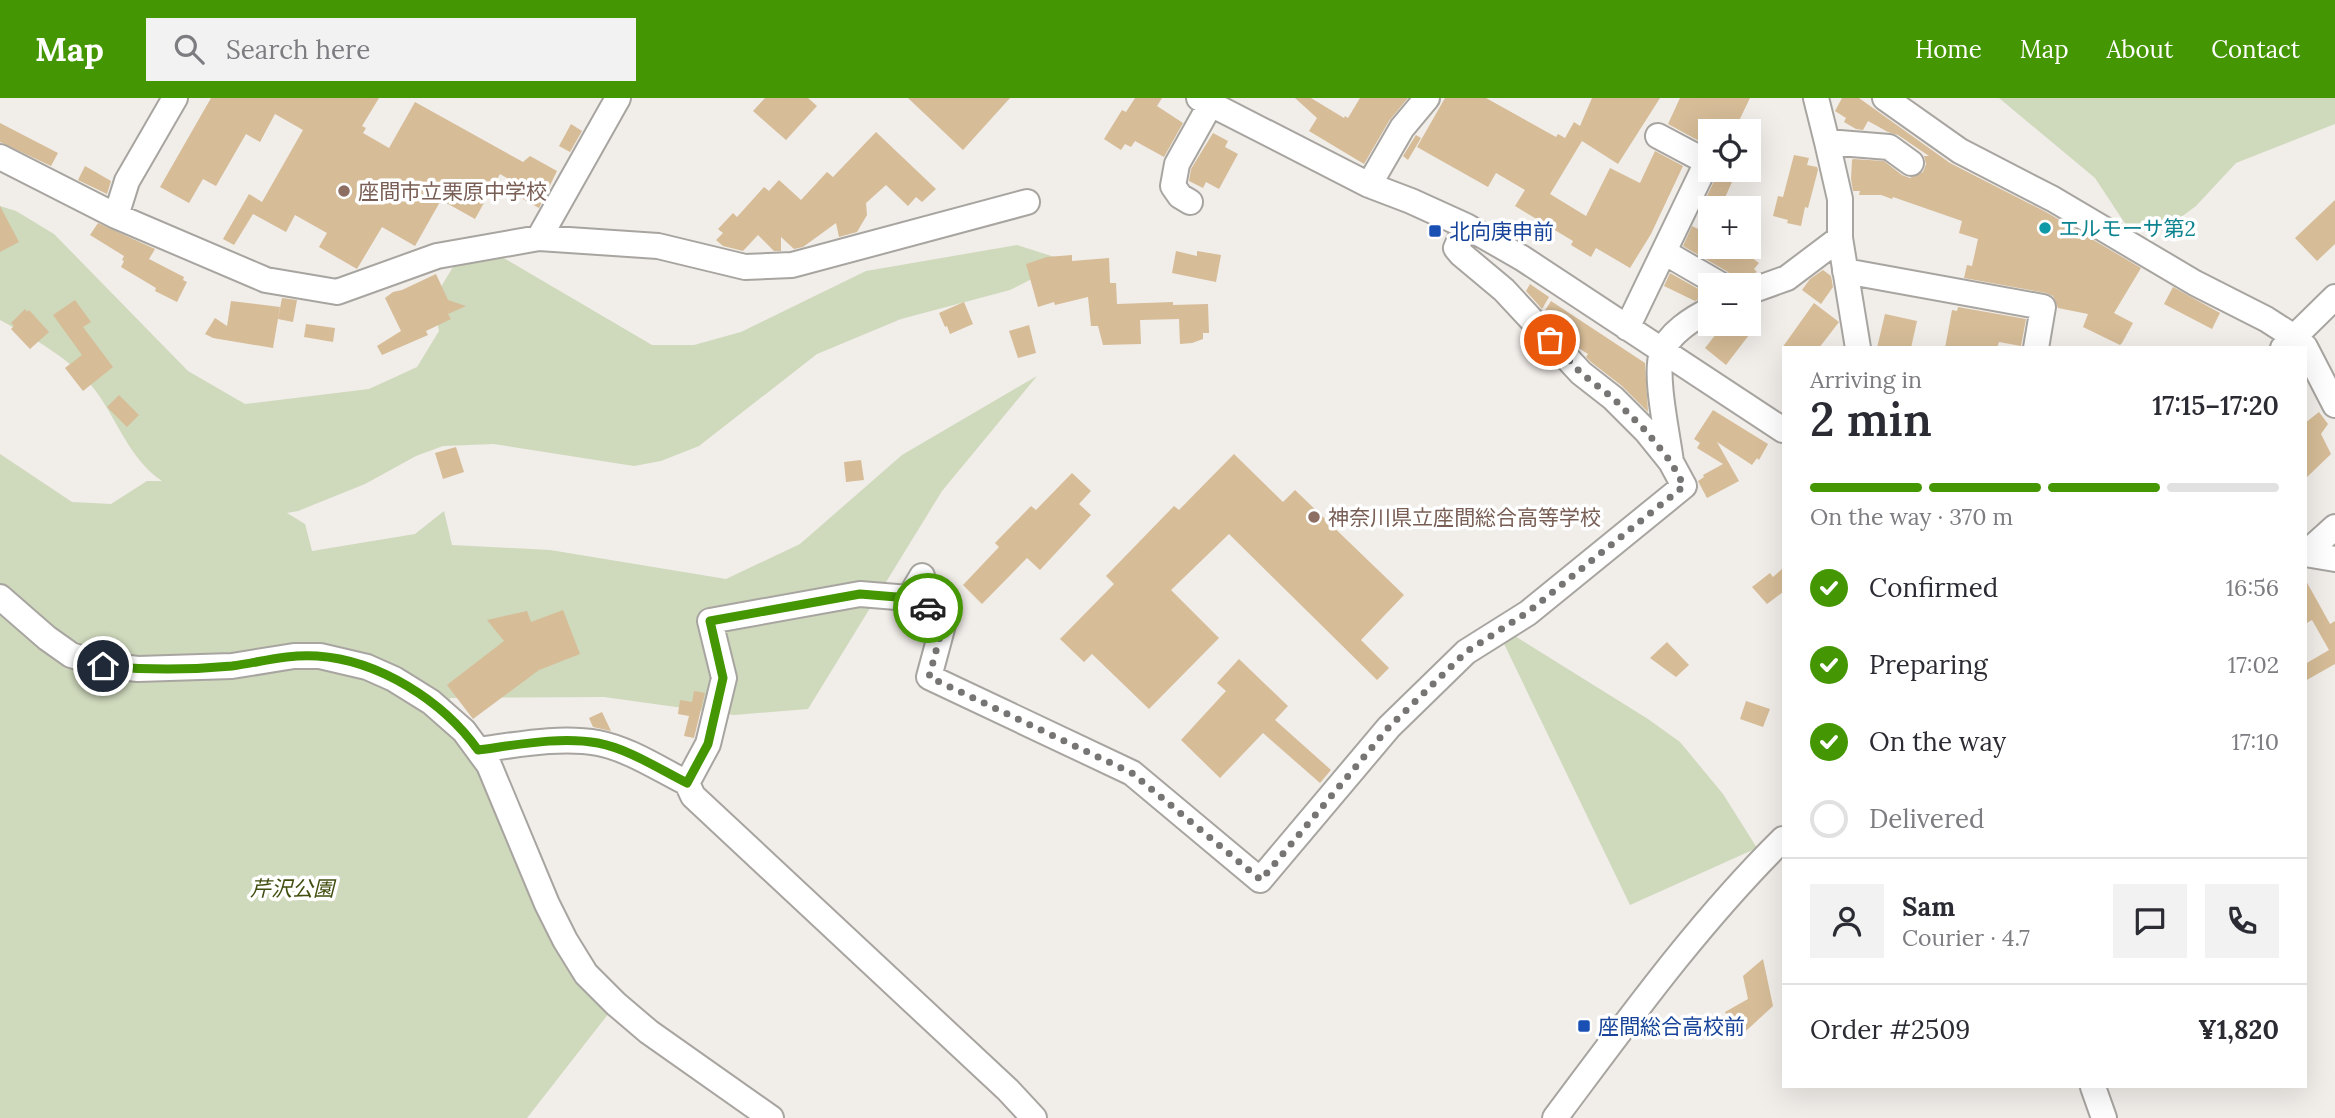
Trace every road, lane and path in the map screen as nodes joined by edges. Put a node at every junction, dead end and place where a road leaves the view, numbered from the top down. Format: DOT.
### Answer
graph roads {
  1 [pos="175,98"];
  2 [pos="618,98"];
  3 [pos="1427,98"];
  4 [pos="1816,98"];
  5 [pos="1890,100"];
  6 [pos="1204,102"];
  7 [pos="1658,136"];
  8 [pos="1827,142"];
  9 [pos="0,157"];
  10 [pos="1911,163"];
  11 [pos="1369,185"];
  12 [pos="1027,202"];
  13 [pos="1190,202"];
  14 [pos="116,216"];
  15 [pos="1466,226"];
  16 [pos="539,238"];
  17 [pos="1840,238"];
  18 [pos="1664,252"];
  19 [pos="1845,271"];
  20 [pos="1700,273"];
  21 [pos="1761,287"];
  22 [pos="2335,297"];
  23 [pos="1698,318"];
  24 [pos="1627,328"];
  25 [pos="2288,343"];
  26 [pos="1858,346"];
  27 [pos="2036,346"];
  28 [pos="2307,351"];
  29 [pos="1662,352"];
  30 [pos="2335,405"];
  31 [pos="1782,429"];
  32 [pos="1671,462"];
  33 [pos="2335,527"];
  34 [pos="2307,552"];
  35 [pos="2307,554"];
  36 [pos="2335,559"];
  37 [pos="922,576"];
  38 [pos="0,597"];
  39 [pos="909,598"];
  40 [pos="478,750"];
  41 [pos="687,783"];
  42 [pos="1782,840"];
  43 [pos="2093,1088"];
  44 [pos="771,1118"];
  45 [pos="1034,1118"];
  46 [pos="1555,1118"];
  47 [pos="2104,1118"];
  1 -- 14 [label="street"];
  2 -- 16 [label="street"];
  3 -- 11 [label="street"];
  4 -- 8 [label="street"];
  5 -- 25 [label="street"];
  6 -- 11 [label="street"];
  6 -- 13 [label="street"];
  7 -- 18 [label="street"];
  8 -- 10 [label="street"];
  8 -- 17 [label="street"];
  9 -- 14 [label="street"];
  11 -- 15 [label="street"];
  12 -- 16 [label="street"];
  14 -- 16 [label="street"];
  15 -- 24 [label="street"];
  15 -- 32 [label="street"];
  17 -- 19 [label="street"];
  17 -- 21 [label="street"];
  18 -- 20 [label="street"];
  18 -- 24 [label="street"];
  19 -- 26 [label="street"];
  19 -- 27 [label="street"];
  22 -- 25 [label="street"];
  23 -- 29 [label="street"];
  24 -- 29 [label="street"];
  28 -- 30 [label="street"];
  29 -- 31 [label="street"];
  29 -- 32 [label="street"];
  32 -- 39 [label="street"];
  33 -- 34 [label="street"];
  35 -- 36 [label="street"];
  37 -- 39 [label="street"];
  38 -- 40 [label="street"];
  39 -- 41 [label="street"];
  40 -- 41 [label="street"];
  40 -- 44 [label="street"];
  41 -- 45 [label="street"];
  42 -- 46 [label="street"];
  43 -- 47 [label="street"];
}
